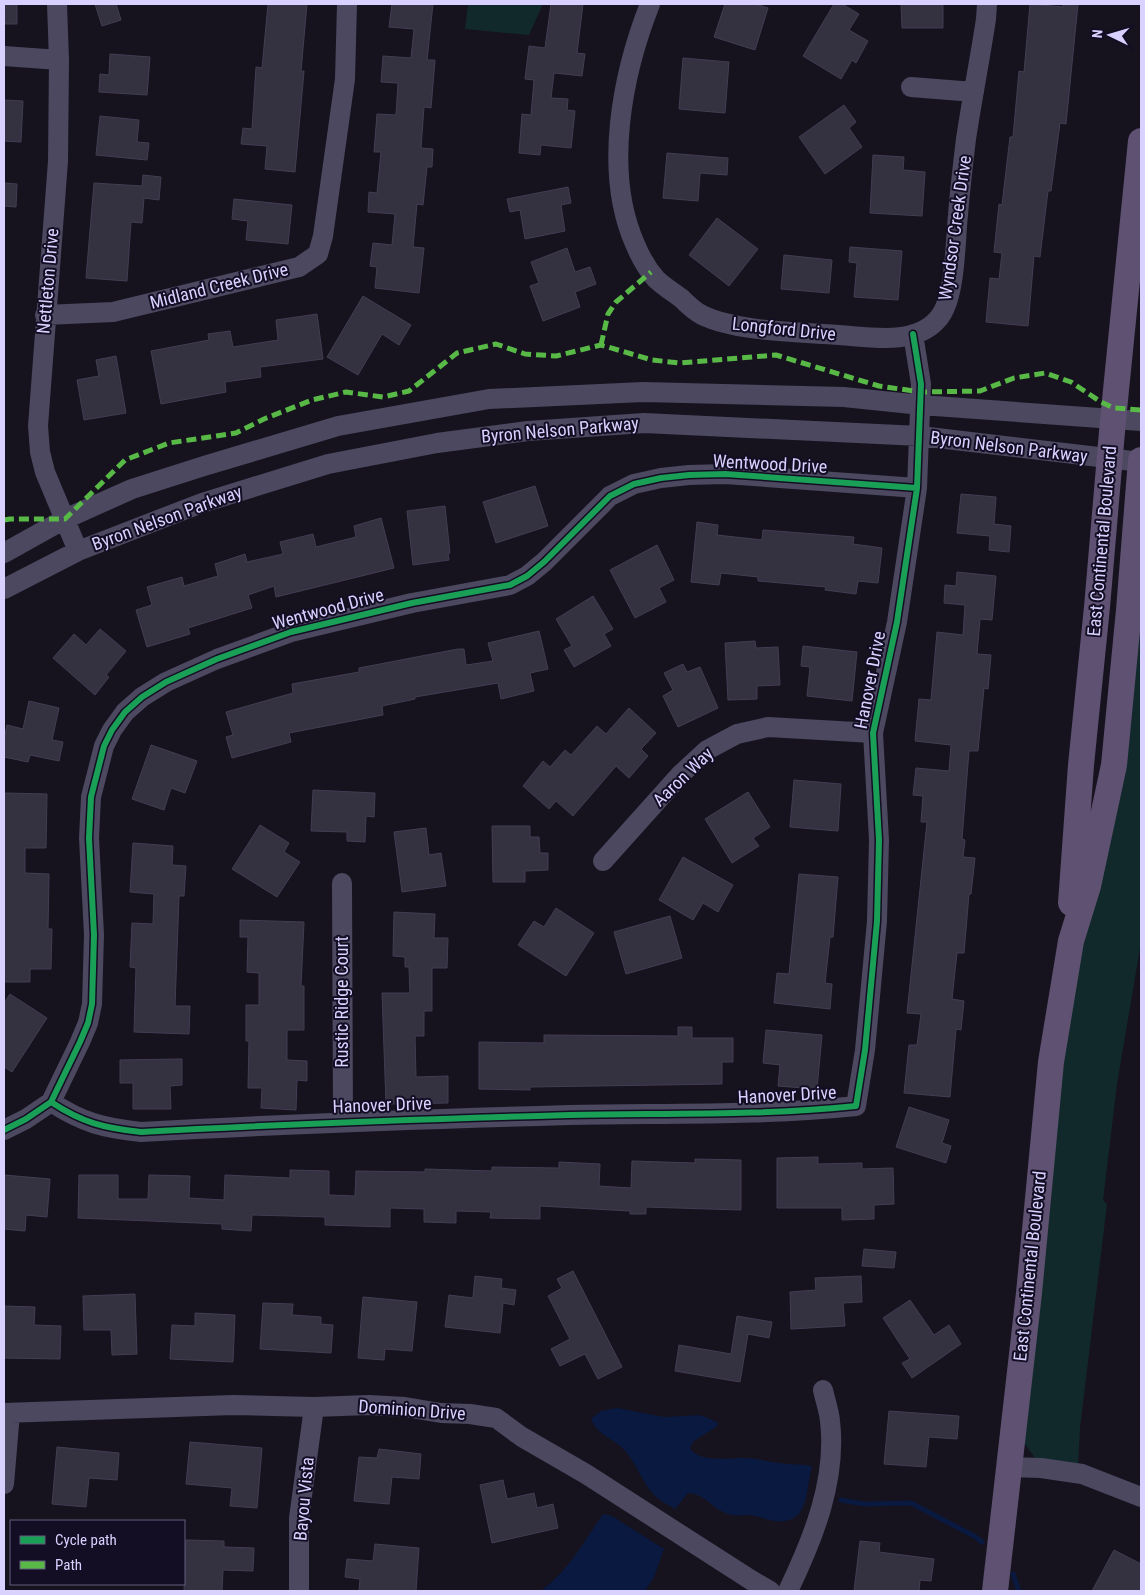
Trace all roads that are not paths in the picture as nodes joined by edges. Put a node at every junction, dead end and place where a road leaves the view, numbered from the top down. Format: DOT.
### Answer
graph roads {
  1 [pos="57,4"];
  2 [pos="348,4"];
  3 [pos="650,4"];
  4 [pos="988,4"];
  5 [pos="4,56"];
  6 [pos="59,60"];
  7 [pos="911,87"];
  8 [pos="974,92"];
  9 [pos="1141,141"];
  10 [pos="45,315"];
  11 [pos="913,334"];
  12 [pos="921,405"];
  13 [pos="1112,420"];
  14 [pos="1141,422"];
  15 [pos="920,436"];
  16 [pos="1109,459"];
  17 [pos="1141,461"];
  18 [pos="917,488"];
  19 [pos="65,519"];
  20 [pos="78,551"];
  21 [pos="4,553"];
  22 [pos="4,589"];
  23 [pos="873,733"];
  24 [pos="603,861"];
  25 [pos="342,883"];
  26 [pos="1070,941"];
  27 [pos="51,1102"];
  28 [pos="343,1121"];
  29 [pos="4,1130"];
  30 [pos="823,1390"];
  31 [pos="314,1406"];
  32 [pos="7,1413"];
  33 [pos="1010,1467"];
  34 [pos="4,1484"];
  35 [pos="1141,1497"];
  36 [pos="299,1591"];
  37 [pos="770,1591"];
  38 [pos="788,1591"];
  39 [pos="996,1591"];
  1 -- 6 [label="street, Nettleton Drive"];
  2 -- 10 [label="street, Midland Creek Drive"];
  3 -- 11 [label="street, Longford Drive"];
  4 -- 8 [label="street, Wyndsor Creek Drive"];
  5 -- 6 [label="street"];
  6 -- 10 [label="street, Nettleton Drive"];
  7 -- 8 [label="street"];
  8 -- 11 [label="street, Wyndsor Creek Drive"];
  9 -- 13 [label="main road, East Continental Boulevard"];
  10 -- 19 [label="street, Nettleton Drive"];
  11 -- 12 [label="street"];
  12 -- 13 [label="street, Byron Nelson Parkway"];
  12 -- 15 [label="street"];
  12 -- 19 [label="street, Byron Nelson Parkway"];
  13 -- 14 [label="street, Byron Nelson Parkway"];
  13 -- 16 [label="main road, East Continental Boulevard"];
  15 -- 16 [label="street, Byron Nelson Parkway"];
  15 -- 18 [label="street, Hanover Drive"];
  15 -- 20 [label="street, Byron Nelson Parkway"];
  16 -- 17 [label="street, Byron Nelson Parkway"];
  16 -- 26 [label="main road, East Continental Boulevard"];
  17 -- 26 [label="main road, East Continental Boulevard"];
  18 -- 23 [label="street, Hanover Drive"];
  18 -- 27 [label="street, Wentwood Drive"];
  19 -- 20 [label="street, Nettleton Drive"];
  19 -- 21 [label="street, Byron Nelson Parkway"];
  20 -- 22 [label="street, Byron Nelson Parkway"];
  23 -- 24 [label="street, Aaron Way"];
  23 -- 28 [label="street, Hanover Drive"];
  25 -- 28 [label="street, Rustic Ridge Court"];
  26 -- 33 [label="main road, East Continental Boulevard"];
  27 -- 28 [label="street, Hanover Drive"];
  27 -- 29 [label="street, Wentwood Drive"];
  30 -- 38 [label="street"];
  31 -- 32 [label="street, Dominion Drive"];
  31 -- 36 [label="street, Bayou Vista"];
  31 -- 37 [label="street, Dominion Drive"];
  32 -- 34 [label="street"];
  33 -- 35 [label="street"];
  33 -- 39 [label="main road, East Continental Boulevard"];
}
